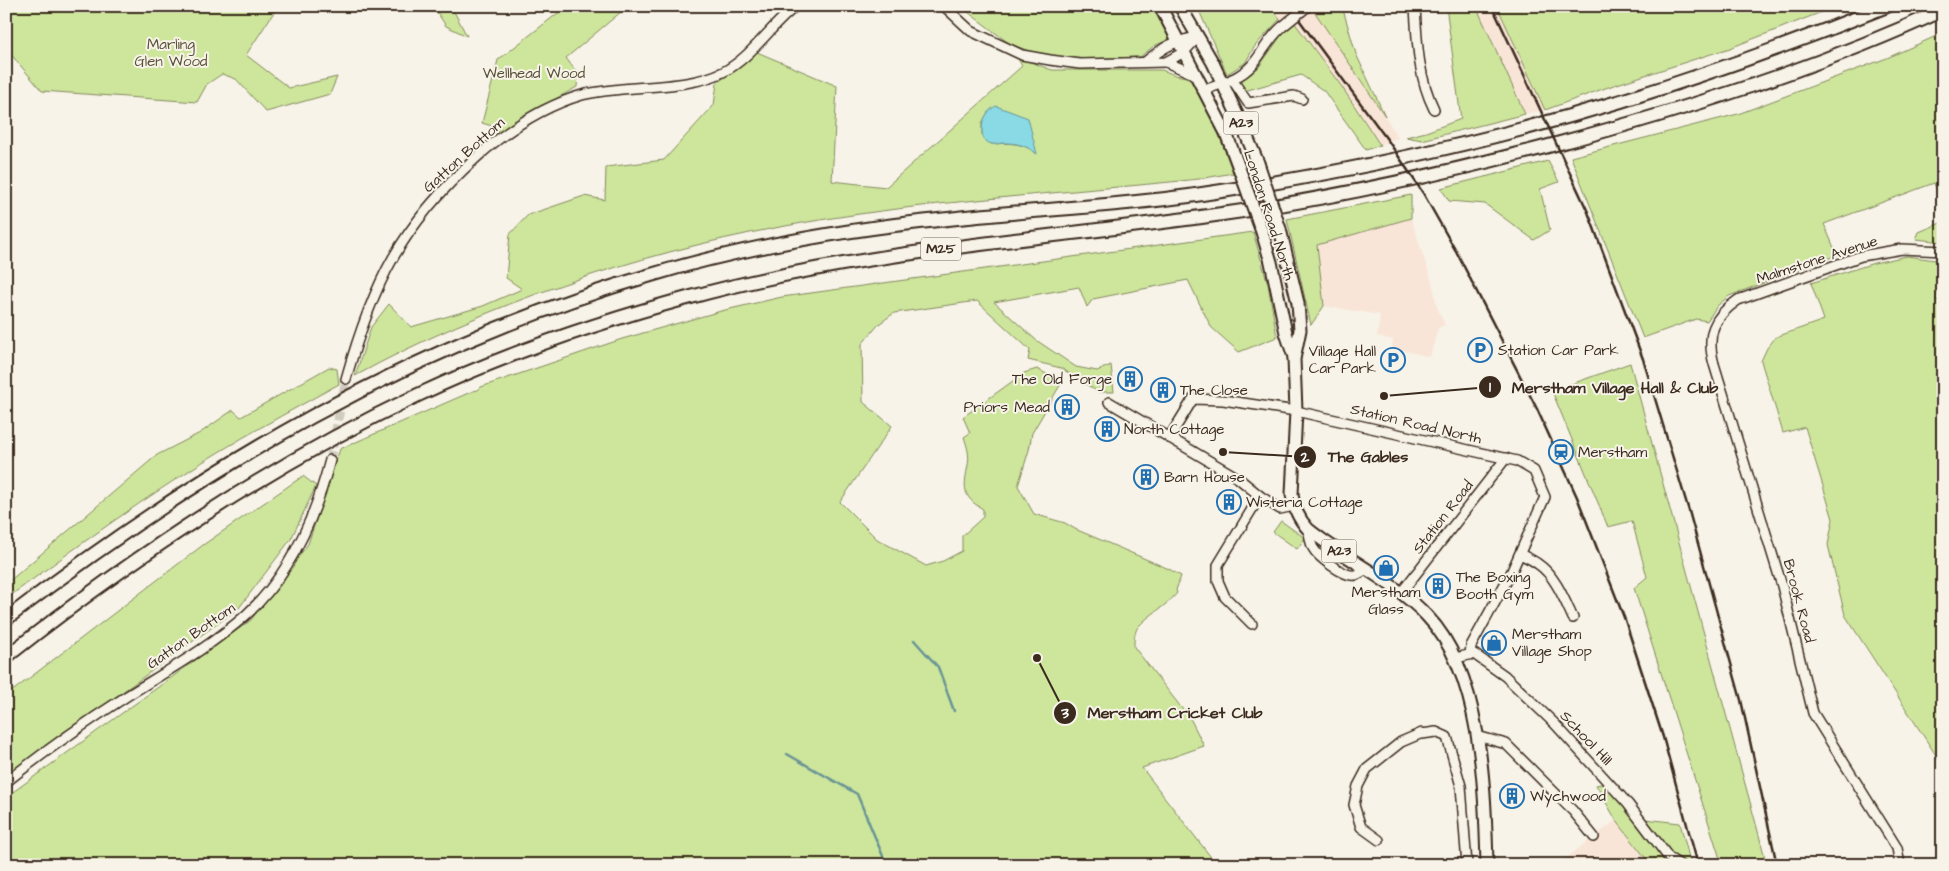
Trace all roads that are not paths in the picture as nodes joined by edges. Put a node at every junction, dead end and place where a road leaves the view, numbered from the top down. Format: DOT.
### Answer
graph roads {
  1 [pos="796,6"];
  2 [pos="944,6"];
  3 [pos="1160,6"];
  4 [pos="1180,6"];
  5 [pos="1308,6"];
  6 [pos="1415,6"];
  7 [pos="1887,6"];
  8 [pos="1943,10"];
  9 [pos="1198,37"];
  10 [pos="1178,41"];
  11 [pos="1184,52"];
  12 [pos="1145,62"];
  13 [pos="1166,62"];
  14 [pos="1196,75"];
  15 [pos="1227,81"];
  16 [pos="1204,90"];
  17 [pos="1302,99"];
  18 [pos="1434,109"];
  19 [pos="1943,251"];
  20 [pos="1713,328"];
  21 [pos="1294,359"];
  22 [pos="346,379"];
  23 [pos="1109,402"];
  24 [pos="1296,411"];
  25 [pos="1169,438"];
  26 [pos="1506,458"];
  27 [pos="330,460"];
  28 [pos="1260,496"];
  29 [pos="1294,506"];
  30 [pos="1308,529"];
  31 [pos="1520,554"];
  32 [pos="1366,569"];
  33 [pos="1401,592"];
  34 [pos="1574,618"];
  35 [pos="6,619"];
  36 [pos="1252,624"];
  37 [pos="1470,654"];
  38 [pos="6,657"];
  39 [pos="1455,658"];
  40 [pos="1477,736"];
  41 [pos="6,782"];
  42 [pos="1594,837"];
  43 [pos="1379,840"];
  44 [pos="1466,865"];
  45 [pos="1487,865"];
  46 [pos="1680,865"];
  47 [pos="1900,865"];
  1 -- 22 [label="street, Gatton Bottom"];
  2 -- 12 [label="street"];
  3 -- 10 [label="main road, London Road North / A23"];
  4 -- 9 [label="main road, London Road North / A23"];
  5 -- 15 [label="street, bridge"];
  6 -- 18 [label="street"];
  7 -- 35 [label="highway, M25"];
  8 -- 38 [label="highway, M25"];
  9 -- 10 [label="street"];
  9 -- 11 [label="street"];
  9 -- 15 [label="main road, London Road North / A23"];
  10 -- 11 [label="main road, London Road North / A23"];
  10 -- 12 [label="street"];
  11 -- 13 [label="street"];
  11 -- 14 [label="main road, London Road North / A23"];
  12 -- 13 [label="street"];
  13 -- 14 [label="street"];
  14 -- 16 [label="main road, London Road North / A23"];
  15 -- 16 [label="street"];
  15 -- 17 [label="street"];
  15 -- 21 [label="main road, London Road North / A23, bridge"];
  16 -- 21 [label="main road, London Road North / A23, bridge"];
  19 -- 20 [label="street, Malmstone Avenue"];
  20 -- 47 [label="street, Brook Road"];
  21 -- 24 [label="main road, London Road North / A23"];
  23 -- 25 [label="street"];
  24 -- 25 [label="street, Station Road North"];
  24 -- 26 [label="street, Station Road North"];
  24 -- 29 [label="main road, A23"];
  25 -- 28 [label="street"];
  26 -- 31 [label="street, Station Road North"];
  26 -- 33 [label="street, Station Road"];
  27 -- 41 [label="street, Gatton Bottom"];
  28 -- 29 [label="street"];
  28 -- 36 [label="street"];
  29 -- 30 [label="main road, A23"];
  30 -- 32 [label="main road, A23"];
  30 -- 32 [label="street"];
  31 -- 34 [label="street"];
  31 -- 37 [label="street"];
  32 -- 33 [label="main road, A23"];
  33 -- 39 [label="main road, A23"];
  37 -- 39 [label="street"];
  37 -- 46 [label="street, School Hill"];
  39 -- 40 [label="main road, A23"];
  40 -- 42 [label="street"];
  40 -- 45 [label="main road, A23"];
  43 -- 44 [label="street"];
}
